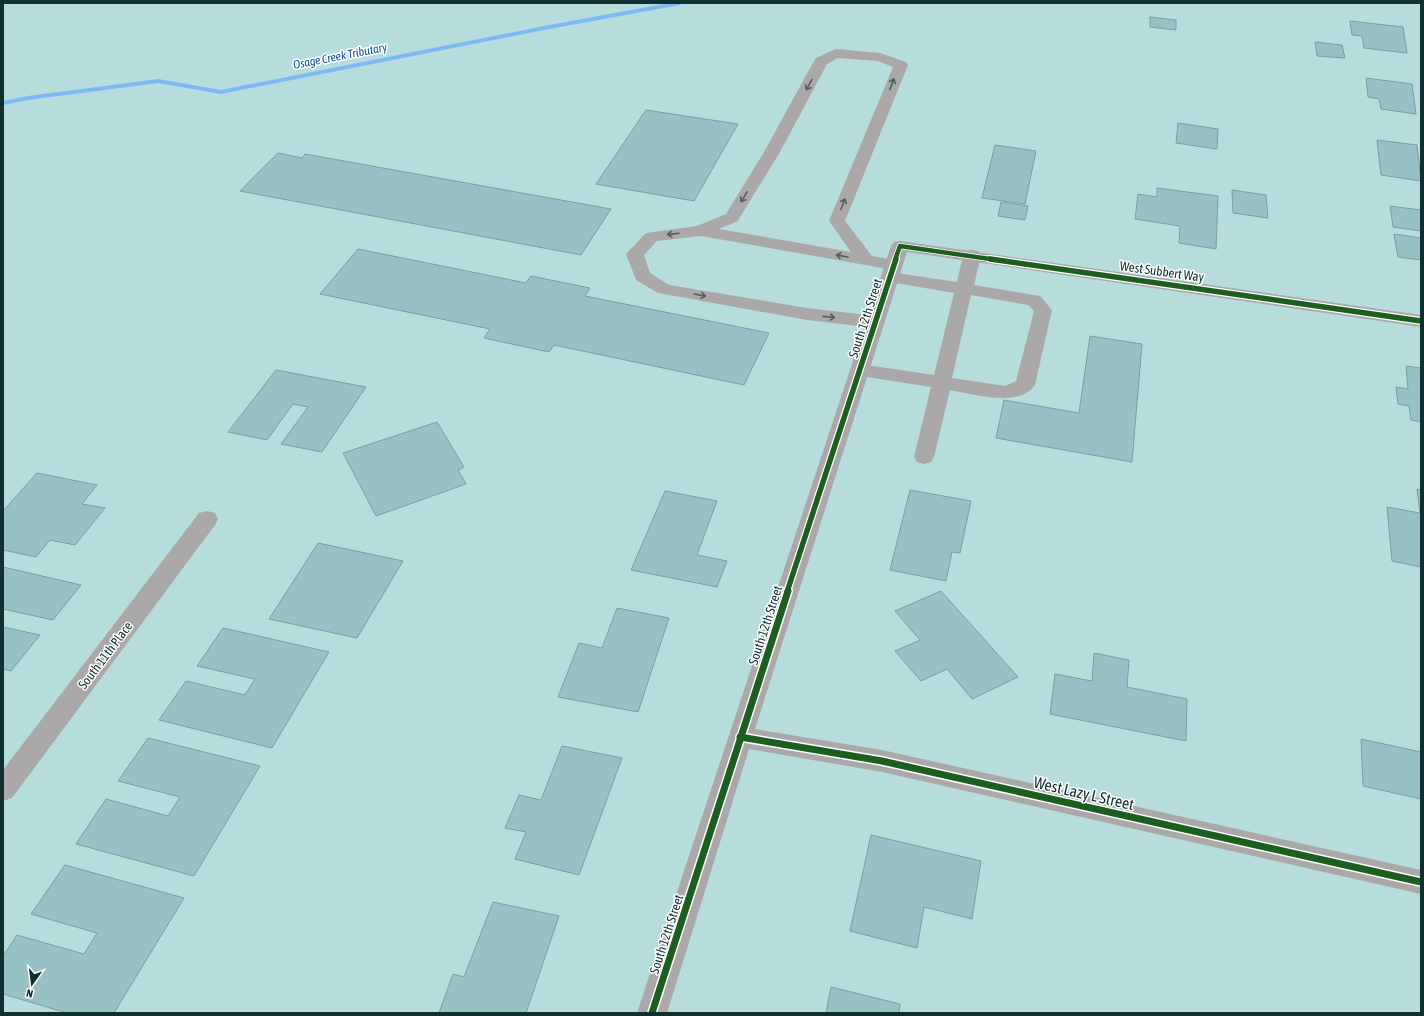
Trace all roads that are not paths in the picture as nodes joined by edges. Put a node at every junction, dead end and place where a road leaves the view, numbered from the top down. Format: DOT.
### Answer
graph roads {
  1 [pos="701,231"];
  2 [pos="972,255"];
  3 [pos="866,260"];
  4 [pos="895,263"];
  5 [pos="964,288"];
  6 [pos="1421,321"];
  7 [pos="876,322"];
  8 [pos="860,370"];
  9 [pos="941,384"];
  10 [pos="924,457"];
  11 [pos="207,519"];
  12 [pos="740,737"];
  13 [pos="3,790"];
  14 [pos="1421,882"];
  15 [pos="652,1013"];
  3 -- 1 [label="lane, one-way"];
  3 -- 1 [label="lane, one-way"];
  1 -- 7 [label="lane, one-way"];
  2 -- 4 [label="street, West Subbert Way"];
  2 -- 5 [label="lane"];
  2 -- 6 [label="street, West Subbert Way"];
  3 -- 4 [label="lane"];
  4 -- 5 [label="lane"];
  4 -- 7 [label="street, South 12th Street"];
  5 -- 9 [label="lane"];
  5 -- 9 [label="lane"];
  7 -- 8 [label="street, South 12th Street"];
  8 -- 9 [label="lane"];
  8 -- 12 [label="street, South 12th Street"];
  9 -- 10 [label="lane"];
  11 -- 13 [label="street, South 11th Place"];
  12 -- 14 [label="street, West Lazy L Street"];
  12 -- 15 [label="street, South 12th Street"];
}
